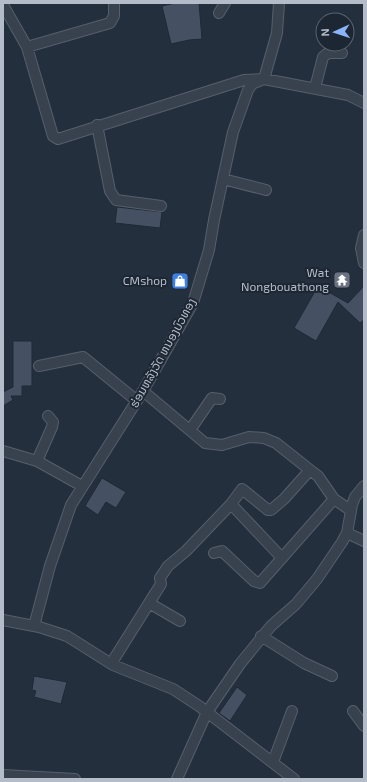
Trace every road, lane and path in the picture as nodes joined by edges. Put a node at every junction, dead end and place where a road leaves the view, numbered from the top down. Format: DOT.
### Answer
graph roads {
  1 [pos="114,3"];
  2 [pos="225,3"];
  3 [pos="279,3"];
  4 [pos="3,5"];
  5 [pos="219,13"];
  6 [pos="28,47"];
  7 [pos="342,53"];
  8 [pos="264,79"];
  9 [pos="314,88"];
  10 [pos="364,103"];
  11 [pos="97,125"];
  12 [pos="223,179"];
  13 [pos="266,190"];
  14 [pos="161,206"];
  15 [pos="364,235"];
  16 [pos="364,263"];
  17 [pos="39,366"];
  18 [pos="143,391"];
  19 [pos="220,399"];
  20 [pos="137,401"];
  21 [pos="48,416"];
  22 [pos="190,430"];
  23 [pos="3,451"];
  24 [pos="37,461"];
  25 [pos="310,470"];
  26 [pos="82,486"];
  27 [pos="364,486"];
  28 [pos="334,499"];
  29 [pos="231,504"];
  30 [pos="350,510"];
  31 [pos="347,533"];
  32 [pos="364,541"];
  33 [pos="214,553"];
  34 [pos="282,558"];
  35 [pos="149,603"];
  36 [pos="3,620"];
  37 [pos="180,621"];
  38 [pos="34,626"];
  39 [pos="261,636"];
  40 [pos="114,665"];
  41 [pos="332,676"];
  42 [pos="292,711"];
  43 [pos="353,711"];
  44 [pos="207,712"];
  45 [pos="364,726"];
  46 [pos="273,762"];
  47 [pos="3,775"];
  48 [pos="50,778"];
  49 [pos="75,779"];
  50 [pos="177,779"];
  51 [pos="294,779"];
  1 -- 6 [label="street"];
  2 -- 5 [label="street"];
  3 -- 8 [label="street"];
  4 -- 6 [label="street"];
  6 -- 11 [label="street"];
  7 -- 9 [label="street"];
  8 -- 9 [label="street"];
  8 -- 11 [label="street"];
  8 -- 12 [label="street, ຮ່ອມຫລັງວັດ ຫນອງບົວທອງ"];
  9 -- 10 [label="street"];
  11 -- 14 [label="street"];
  12 -- 13 [label="street"];
  12 -- 18 [label="street, ຮ່ອມຫລັງວັດ ຫນອງບົວທອງ"];
  15 -- 16 [label="street"];
  17 -- 20 [label="street"];
  18 -- 20 [label="street, ຮ່ອມຫລັງວັດ ຫນອງບົວທອງ"];
  18 -- 22 [label="street"];
  19 -- 22 [label="street"];
  20 -- 26 [label="street, ຮ່ອມຫລັງວັດ ຫນອງບົວທອງ"];
  21 -- 24 [label="street"];
  22 -- 25 [label="street"];
  23 -- 24 [label="street"];
  24 -- 26 [label="street"];
  25 -- 28 [label="street"];
  25 -- 29 [label="street"];
  26 -- 38 [label="street, ຮ່ອມຫລັງວັດ ຫນອງບົວທອງ"];
  27 -- 30 [label="street"];
  28 -- 30 [label="street"];
  28 -- 34 [label="street"];
  29 -- 34 [label="street"];
  29 -- 35 [label="street"];
  30 -- 31 [label="street"];
  31 -- 32 [label="street"];
  31 -- 39 [label="street"];
  33 -- 34 [label="street"];
  35 -- 37 [label="street"];
  35 -- 40 [label="street"];
  36 -- 38 [label="street"];
  38 -- 40 [label="street"];
  39 -- 41 [label="street"];
  39 -- 44 [label="street"];
  40 -- 44 [label="street"];
  42 -- 46 [label="street"];
  43 -- 45 [label="street"];
  44 -- 46 [label="street"];
  44 -- 50 [label="street"];
  46 -- 51 [label="street"];
  47 -- 48 [label="street"];
  48 -- 49 [label="street"];
}
